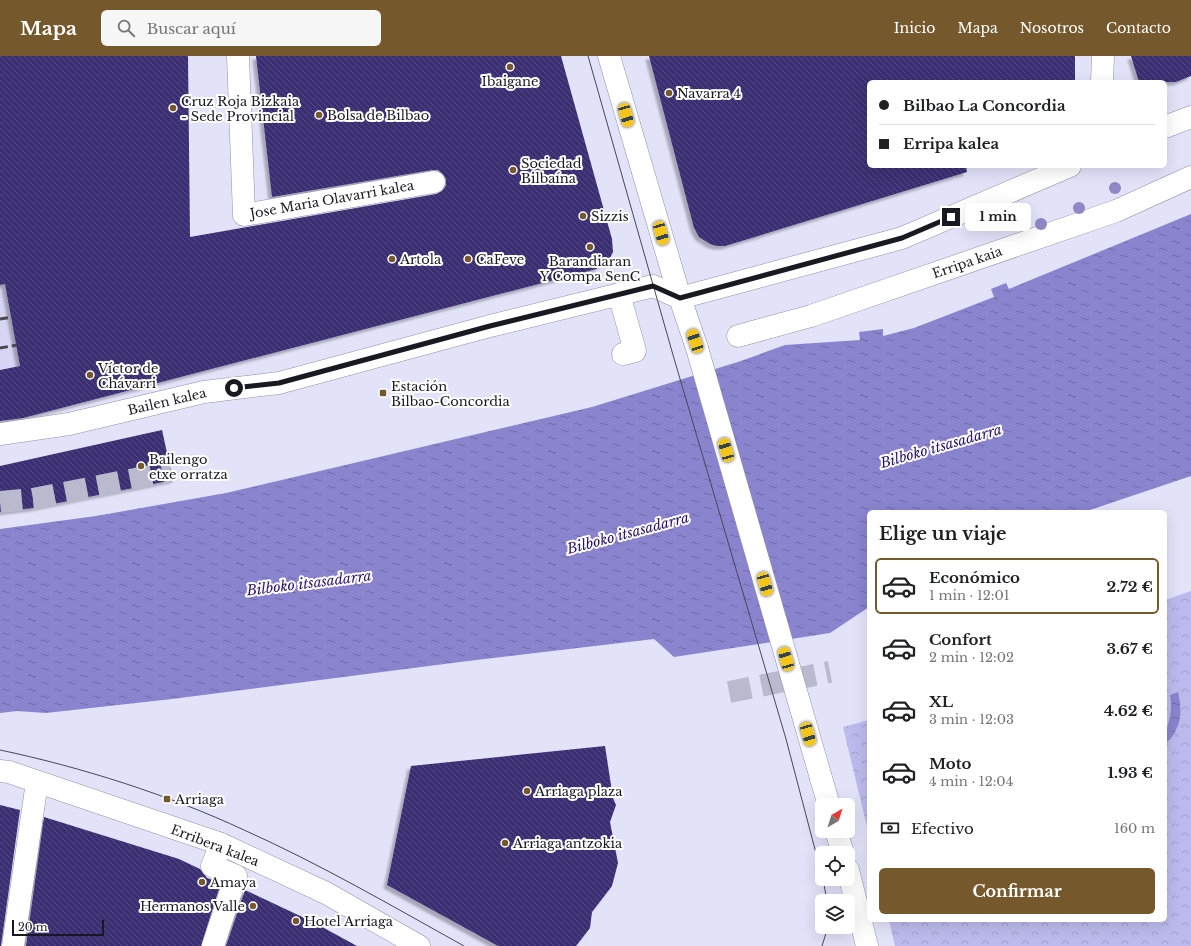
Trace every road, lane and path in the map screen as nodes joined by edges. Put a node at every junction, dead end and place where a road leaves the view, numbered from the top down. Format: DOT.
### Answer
graph roads {
  1 [pos="238,56"];
  2 [pos="609,56"];
  3 [pos="1103,56"];
  4 [pos="1102,80"];
  5 [pos="1191,117"];
  6 [pos="1167,126"];
  7 [pos="1065,168"];
  8 [pos="1191,177"];
  9 [pos="434,182"];
  10 [pos="619,294"];
  11 [pos="680,298"];
  12 [pos="738,336"];
  13 [pos="623,354"];
  14 [pos="0,434"];
  15 [pos="0,771"];
  16 [pos="37,782"];
  17 [pos="827,798"];
  18 [pos="221,844"];
  19 [pos="852,886"];
  20 [pos="865,936"];
  21 [pos="393,939"];
  22 [pos="13,946"];
  23 [pos="213,946"];
  24 [pos="419,946"];
  25 [pos="855,946"];
  1 -- 9 [label="street, Jose Maria Olavarri kalea"];
  2 -- 11 [label="street"];
  3 -- 4 [label="street"];
  5 -- 6 [label="street"];
  7 -- 11 [label="street"];
  8 -- 12 [label="street, Erripa kaia"];
  10 -- 11 [label="street, Bailen kalea"];
  10 -- 13 [label="street"];
  10 -- 14 [label="street, Bailen kalea"];
  11 -- 17 [label="street, bridge"];
  15 -- 16 [label="street, Erribera kalea"];
  16 -- 18 [label="street, Erribera kalea"];
  16 -- 22 [label="street"];
  18 -- 21 [label="street, Erribera kalea"];
  18 -- 23 [label="street"];
  19 -- 20 [label="street"];
  20 -- 25 [label="street"];
  21 -- 24 [label="street, Erribera kalea"];
}
